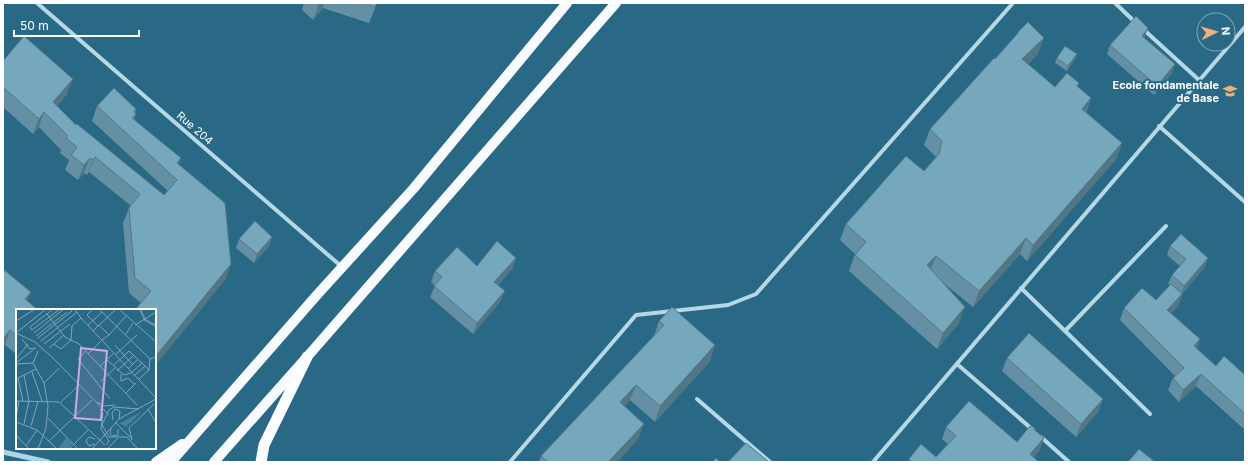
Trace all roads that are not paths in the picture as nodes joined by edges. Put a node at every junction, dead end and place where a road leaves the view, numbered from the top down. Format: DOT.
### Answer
graph roads {
  1 [pos="37,3"];
  2 [pos="567,3"];
  3 [pos="616,3"];
  4 [pos="1013,3"];
  5 [pos="1115,3"];
  6 [pos="1245,27"];
  7 [pos="1199,80"];
  8 [pos="1159,126"];
  9 [pos="1245,202"];
  10 [pos="1166,226"];
  11 [pos="342,267"];
  12 [pos="1021,288"];
  13 [pos="1065,331"];
  14 [pos="307,358"];
  15 [pos="957,364"];
  16 [pos="697,399"];
  17 [pos="1150,414"];
  18 [pos="196,434"];
  19 [pos="156,462"];
  20 [pos="171,462"];
  21 [pos="214,462"];
  22 [pos="261,462"];
  23 [pos="510,462"];
  24 [pos="770,462"];
  25 [pos="873,462"];
  26 [pos="1069,462"];
  1 -- 11 [label="street, Rue 204"];
  2 -- 11 [label="main road"];
  3 -- 14 [label="main road"];
  4 -- 23 [label="street"];
  5 -- 7 [label="street"];
  6 -- 7 [label="street"];
  7 -- 8 [label="street"];
  8 -- 9 [label="street"];
  8 -- 12 [label="street"];
  10 -- 13 [label="street"];
  11 -- 18 [label="main road"];
  12 -- 13 [label="street"];
  12 -- 15 [label="street"];
  13 -- 17 [label="street"];
  14 -- 21 [label="main road"];
  14 -- 22 [label="highway"];
  15 -- 25 [label="street"];
  15 -- 26 [label="street"];
  16 -- 24 [label="street"];
  18 -- 19 [label="main road"];
  18 -- 20 [label="main road"];
}
